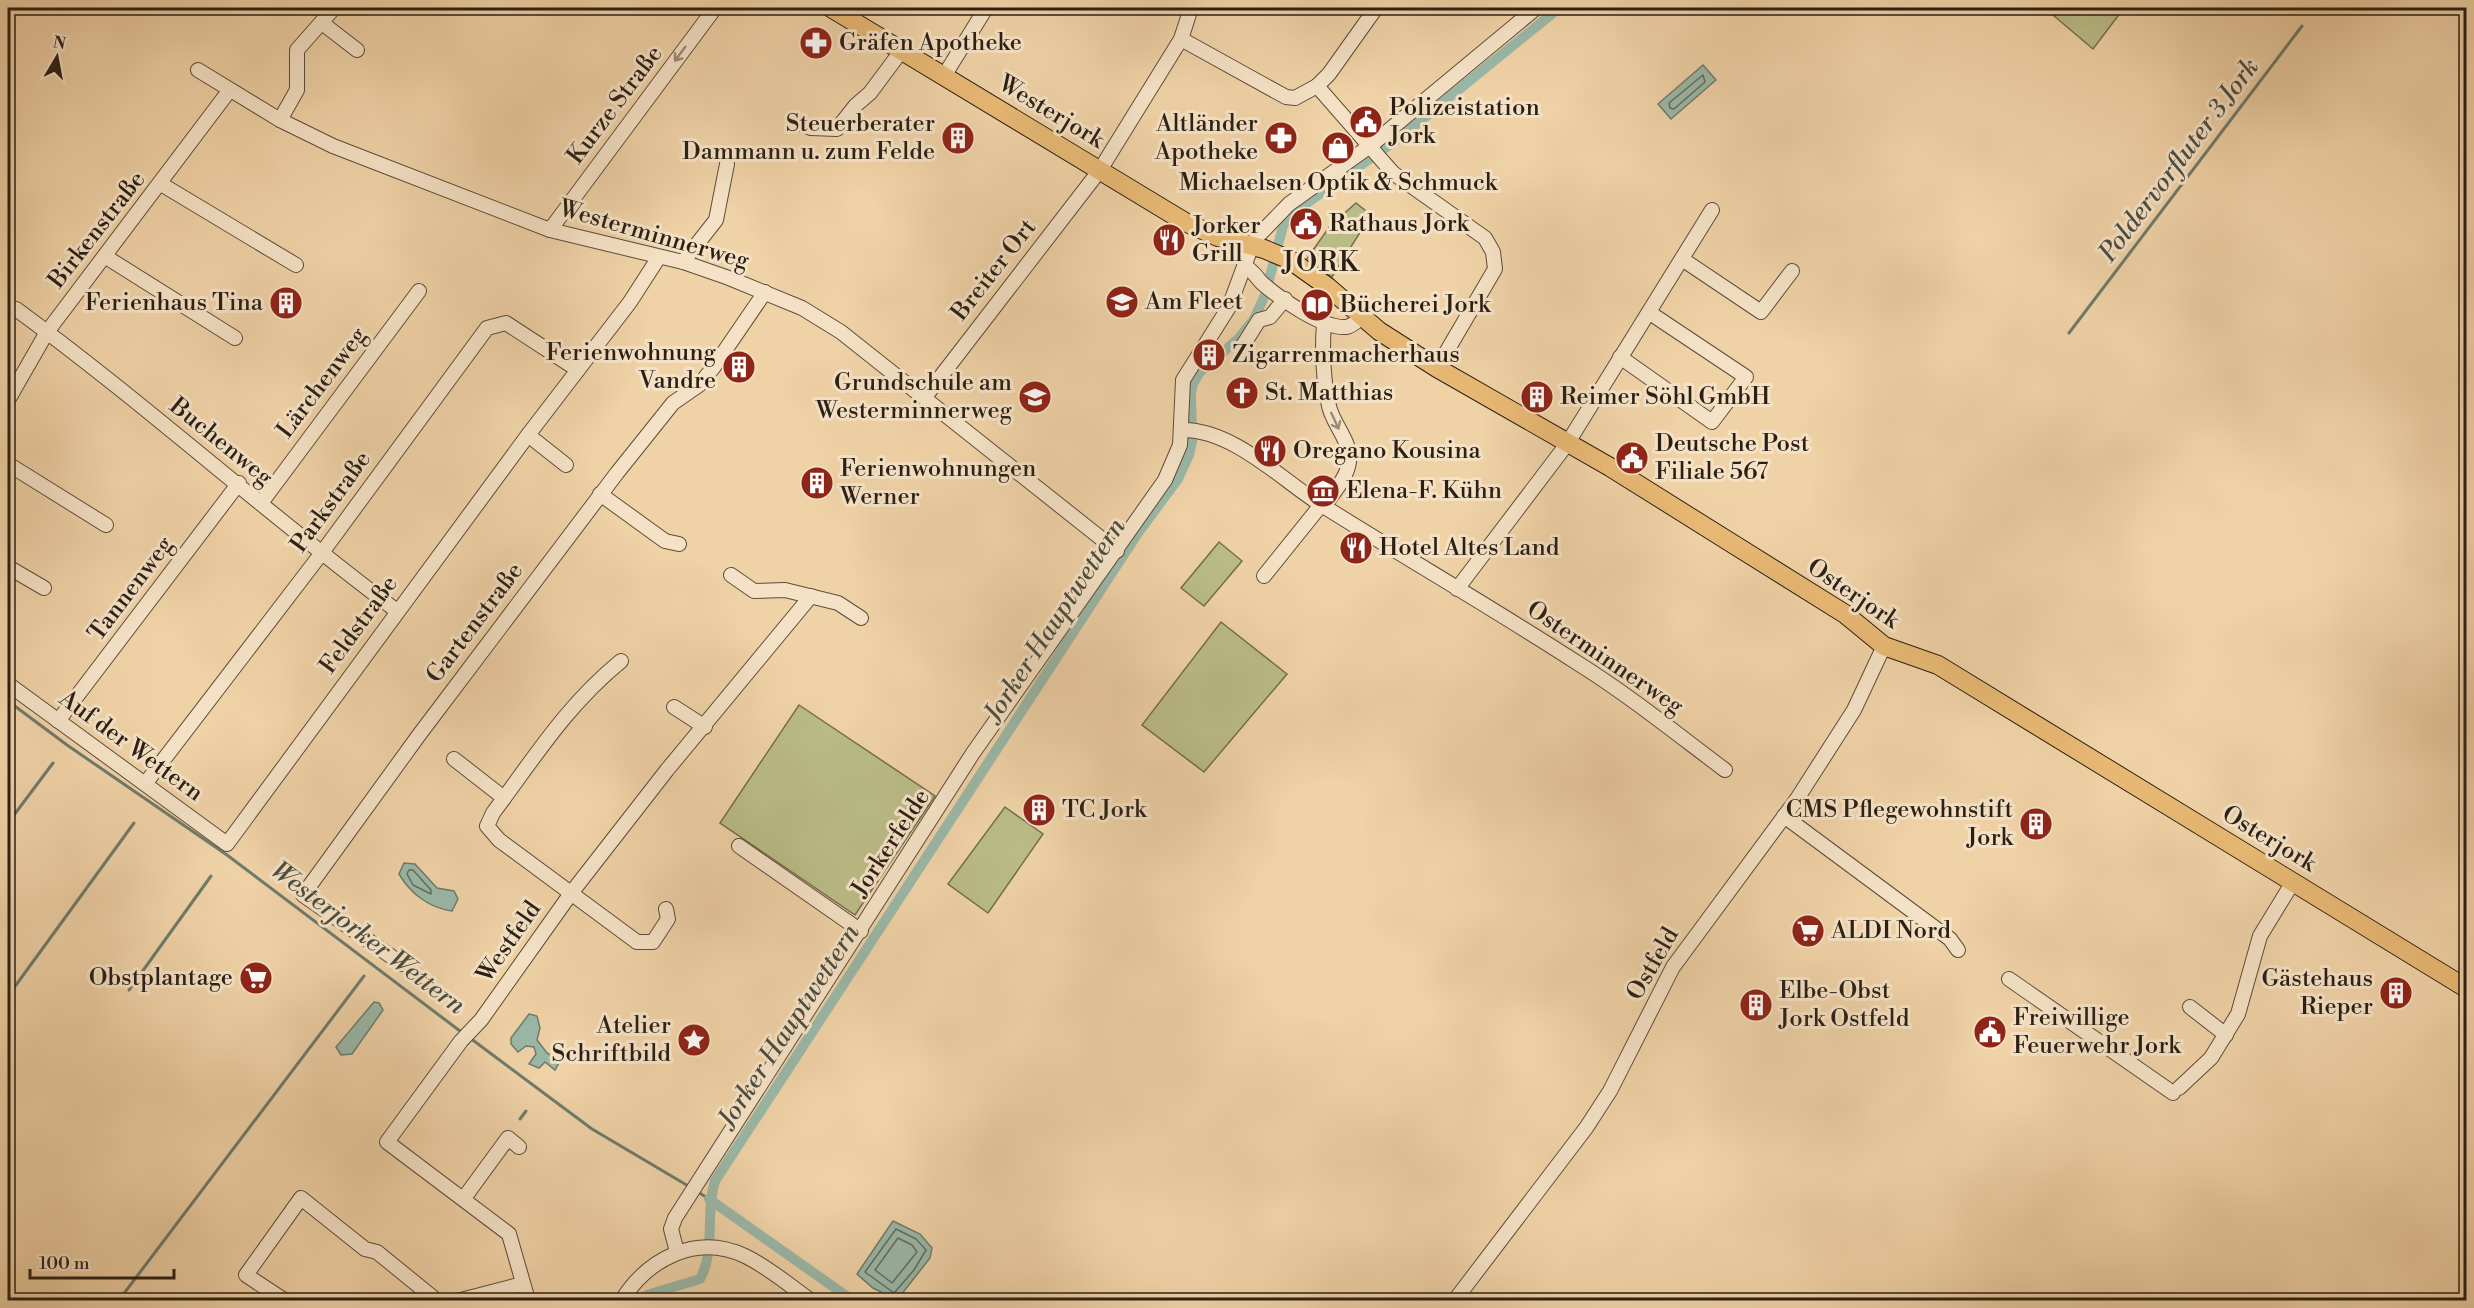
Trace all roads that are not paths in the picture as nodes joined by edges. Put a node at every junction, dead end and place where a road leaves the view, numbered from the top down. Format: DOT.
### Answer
graph roads {
  1 [pos="334,8"];
  2 [pos="715,8"];
  3 [pos="831,8"];
  4 [pos="986,8"];
  5 [pos="1191,8"];
  6 [pos="1376,8"];
  7 [pos="1536,8"];
  8 [pos="322,23"];
  9 [pos="1182,39"];
  10 [pos="357,50"];
  11 [pos="902,50"];
  12 [pos="198,70"];
  13 [pos="944,76"];
  14 [pos="1317,86"];
  15 [pos="229,91"];
  16 [pos="280,120"];
  17 [pos="796,122"];
  18 [pos="1375,151"];
  19 [pos="727,164"];
  20 [pos="1100,170"];
  21 [pos="161,184"];
  22 [pos="1712,210"];
  23 [pos="550,230"];
  24 [pos="1252,245"];
  25 [pos="106,257"];
  26 [pos="659,257"];
  27 [pos="1682,259"];
  28 [pos="683,262"];
  29 [pos="296,265"];
  30 [pos="1245,267"];
  31 [pos="1792,271"];
  32 [pos="419,291"];
  33 [pos="765,292"];
  34 [pos="1285,299"];
  35 [pos="16,309"];
  36 [pos="1650,313"];
  37 [pos="1361,317"];
  38 [pos="1324,323"];
  39 [pos="47,332"];
  40 [pos="235,338"];
  41 [pos="1242,347"];
  42 [pos="1620,357"];
  43 [pos="1437,368"];
  44 [pos="578,370"];
  45 [pos="925,397"];
  46 [pos="8,400"];
  47 [pos="1189,431"];
  48 [pos="528,435"];
  49 [pos="1567,444"];
  50 [pos="8,464"];
  51 [pos="566,465"];
  52 [pos="239,483"];
  53 [pos="600,494"];
  54 [pos="261,503"];
  55 [pos="1323,505"];
  56 [pos="106,525"];
  57 [pos="680,544"];
  58 [pos="1117,551"];
  59 [pos="321,554"];
  60 [pos="8,567"];
  61 [pos="731,575"];
  62 [pos="1264,576"];
  63 [pos="44,588"];
  64 [pos="1457,589"];
  65 [pos="811,596"];
  66 [pos="397,611"];
  67 [pos="861,618"];
  68 [pos="1884,646"];
  69 [pos="621,661"];
  70 [pos="8,684"];
  71 [pos="674,707"];
  72 [pos="58,722"];
  73 [pos="705,727"];
  74 [pos="454,759"];
  75 [pos="1725,770"];
  76 [pos="145,784"];
  77 [pos="504,798"];
  78 [pos="1785,816"];
  79 [pos="227,844"];
  80 [pos="739,846"];
  81 [pos="2293,882"];
  82 [pos="572,892"];
  83 [pos="666,909"];
  84 [pos="861,931"];
  85 [pos="1958,950"];
  86 [pos="402,964"];
  87 [pos="2009,979"];
  88 [pos="2466,988"];
  89 [pos="2190,1007"];
  90 [pos="2226,1035"];
  91 [pos="519,1147"];
  92 [pos="464,1198"];
  93 [pos="677,1252"];
  94 [pos="522,1284"];
  95 [pos="284,1300"];
  96 [pos="436,1300"];
  97 [pos="461,1300"];
  98 [pos="528,1300"];
  99 [pos="622,1300"];
  100 [pos="810,1300"];
  101 [pos="1455,1300"];
  1 -- 8 [label="street"];
  2 -- 23 [label="street, Kurze Straße, one-way"];
  3 -- 11 [label="main road, Westerjork"];
  4 -- 13 [label="street"];
  5 -- 9 [label="street, Breiter Ort"];
  6 -- 14 [label="street"];
  7 -- 18 [label="street"];
  8 -- 10 [label="street"];
  8 -- 16 [label="street"];
  9 -- 14 [label="street"];
  9 -- 20 [label="street, Breiter Ort"];
  11 -- 13 [label="main road, Westerjork"];
  11 -- 17 [label="street"];
  12 -- 15 [label="street, Westerminnerweg"];
  13 -- 20 [label="main road, Westerjork"];
  14 -- 18 [label="street"];
  15 -- 16 [label="street, Westerminnerweg"];
  15 -- 21 [label="street, Birkenstraße"];
  16 -- 23 [label="street, Westerminnerweg"];
  18 -- 24 [label="street"];
  18 -- 43 [label="street"];
  19 -- 28 [label="street"];
  20 -- 24 [label="main road, Westerjork"];
  20 -- 45 [label="street, Breiter Ort"];
  21 -- 25 [label="street, Birkenstraße"];
  21 -- 29 [label="street"];
  22 -- 27 [label="street"];
  23 -- 26 [label="street, Westerminnerweg"];
  24 -- 30 [label="street"];
  24 -- 37 [label="main road, Osterjork"];
  25 -- 39 [label="street, Birkenstraße"];
  25 -- 40 [label="street"];
  26 -- 28 [label="street, Westerminnerweg"];
  26 -- 44 [label="street, Feldstraße"];
  27 -- 31 [label="street"];
  27 -- 36 [label="street"];
  28 -- 33 [label="street, Westerminnerweg"];
  30 -- 34 [label="street"];
  30 -- 47 [label="street"];
  32 -- 54 [label="street, Lärchenweg"];
  33 -- 45 [label="street, Westerminnerweg"];
  33 -- 53 [label="street, Gartenstraße"];
  34 -- 38 [label="street"];
  34 -- 41 [label="street"];
  35 -- 39 [label="street, Buchenweg"];
  36 -- 42 [label="street"];
  36 -- 42 [label="street"];
  37 -- 38 [label="street"];
  37 -- 43 [label="main road, Osterjork"];
  38 -- 55 [label="street, one-way"];
  39 -- 46 [label="street, Birkenstraße"];
  39 -- 52 [label="street, Buchenweg"];
  42 -- 49 [label="street"];
  43 -- 49 [label="main road, Osterjork"];
  44 -- 48 [label="street, Feldstraße"];
  44 -- 59 [label="street, Parkstraße"];
  45 -- 58 [label="street, Westerminnerweg"];
  47 -- 55 [label="street, Osterminnerweg"];
  47 -- 58 [label="street, Jorkerfelde"];
  48 -- 51 [label="street"];
  48 -- 66 [label="street, Feldstraße"];
  49 -- 64 [label="street"];
  49 -- 68 [label="main road, Osterjork"];
  50 -- 56 [label="street"];
  52 -- 54 [label="street, Buchenweg"];
  52 -- 72 [label="street, Tannenweg"];
  53 -- 57 [label="street"];
  53 -- 86 [label="street, Gartenstraße"];
  54 -- 59 [label="street, Buchenweg"];
  55 -- 62 [label="street"];
  55 -- 64 [label="street, Osterminnerweg"];
  58 -- 84 [label="street, Jorkerfelde"];
  59 -- 66 [label="street, Buchenweg"];
  59 -- 76 [label="street, Parkstraße"];
  60 -- 63 [label="street"];
  61 -- 65 [label="street"];
  64 -- 75 [label="street, Osterminnerweg"];
  65 -- 67 [label="street"];
  65 -- 73 [label="street, Westfeld"];
  66 -- 79 [label="street, Feldstraße"];
  68 -- 78 [label="street, Ostfeld"];
  68 -- 81 [label="main road, Osterjork"];
  69 -- 77 [label="street"];
  70 -- 72 [label="street, Auf der Wettern"];
  71 -- 73 [label="street"];
  72 -- 76 [label="street, Auf der Wettern"];
  73 -- 82 [label="street, Westfeld"];
  74 -- 77 [label="street"];
  76 -- 79 [label="street, Auf der Wettern"];
  77 -- 82 [label="street"];
  78 -- 85 [label="street"];
  78 -- 101 [label="street, Ostfeld"];
  80 -- 84 [label="street"];
  81 -- 88 [label="main road, Osterjork"];
  81 -- 90 [label="street"];
  82 -- 83 [label="street"];
  82 -- 92 [label="street, Westfeld"];
  84 -- 93 [label="street, Jorkerfelde"];
  87 -- 90 [label="street"];
  89 -- 90 [label="street"];
  91 -- 92 [label="street"];
  92 -- 94 [label="street, Westfeld"];
  93 -- 99 [label="street"];
  93 -- 100 [label="street"];
  94 -- 97 [label="street"];
  94 -- 98 [label="street, Westfeld"];
  95 -- 96 [label="street"];
}
